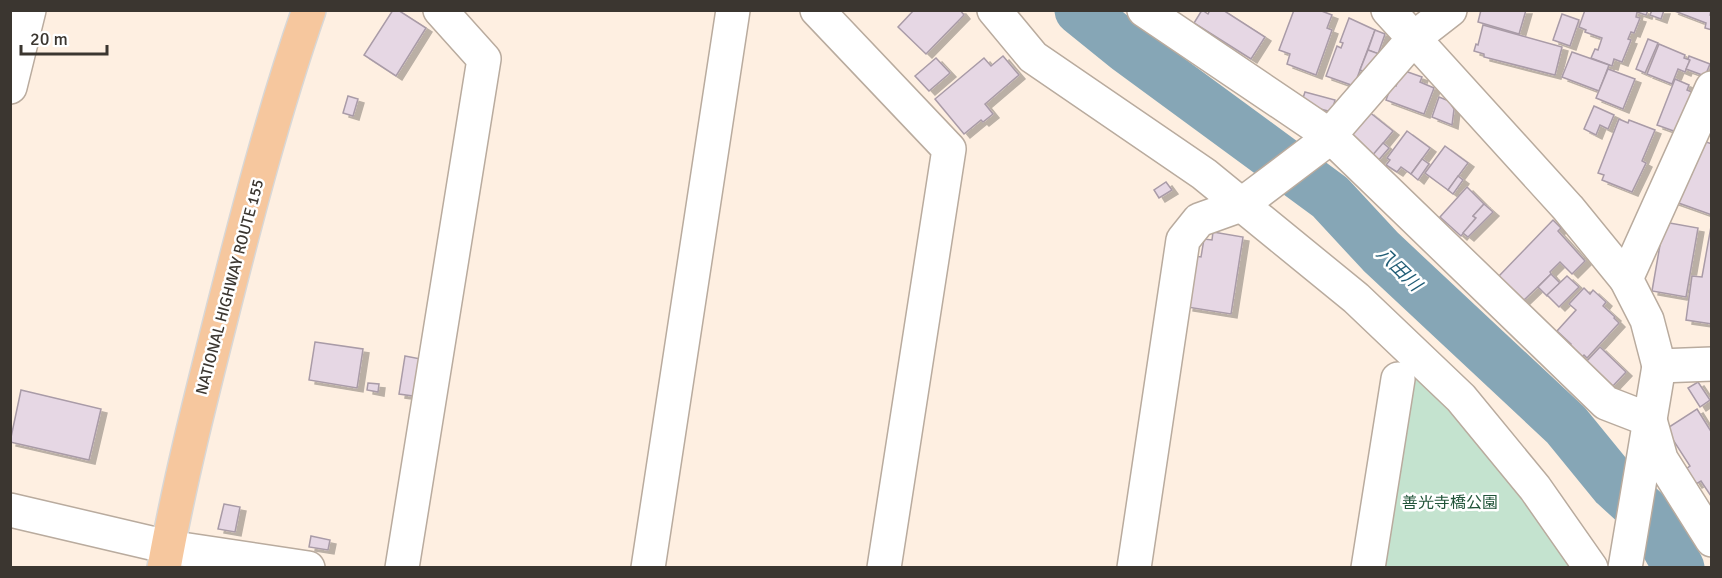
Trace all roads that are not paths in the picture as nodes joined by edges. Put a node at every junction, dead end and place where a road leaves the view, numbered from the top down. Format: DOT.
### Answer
graph roads {
  1 [pos="29,10"];
  2 [pos="309,10"];
  3 [pos="440,10"];
  4 [pos="733,10"];
  5 [pos="817,10"];
  6 [pos="994,10"];
  7 [pos="1144,10"];
  8 [pos="1388,10"];
  9 [pos="1450,10"];
  10 [pos="1414,38"];
  11 [pos="10,87"];
  12 [pos="1712,88"];
  13 [pos="1326,139"];
  14 [pos="1244,203"];
  15 [pos="1626,279"];
  16 [pos="1712,364"];
  17 [pos="1659,366"];
  18 [pos="1398,379"];
  19 [pos="1650,420"];
  20 [pos="10,510"];
  21 [pos="1712,540"];
  22 [pos="166,557"];
  23 [pos="308,567"];
  24 [pos="402,567"];
  25 [pos="648,567"];
  26 [pos="884,567"];
  27 [pos="1134,567"];
  28 [pos="1368,567"];
  29 [pos="1592,567"];
  30 [pos="1625,567"];
  1 -- 11 [label="street"];
  2 -- 22 [label="highway, NATIONAL HIGHWAY ROUTE 155"];
  3 -- 24 [label="street"];
  4 -- 25 [label="street"];
  5 -- 26 [label="street"];
  6 -- 14 [label="street"];
  7 -- 13 [label="street"];
  8 -- 10 [label="street"];
  9 -- 10 [label="street"];
  10 -- 13 [label="street"];
  10 -- 15 [label="street"];
  12 -- 15 [label="street"];
  13 -- 14 [label="street"];
  13 -- 19 [label="street"];
  14 -- 27 [label="street"];
  14 -- 29 [label="street"];
  15 -- 17 [label="street"];
  16 -- 17 [label="street"];
  17 -- 19 [label="street"];
  18 -- 28 [label="street"];
  19 -- 21 [label="street"];
  19 -- 30 [label="street"];
  20 -- 22 [label="street"];
  22 -- 23 [label="street"];
}
